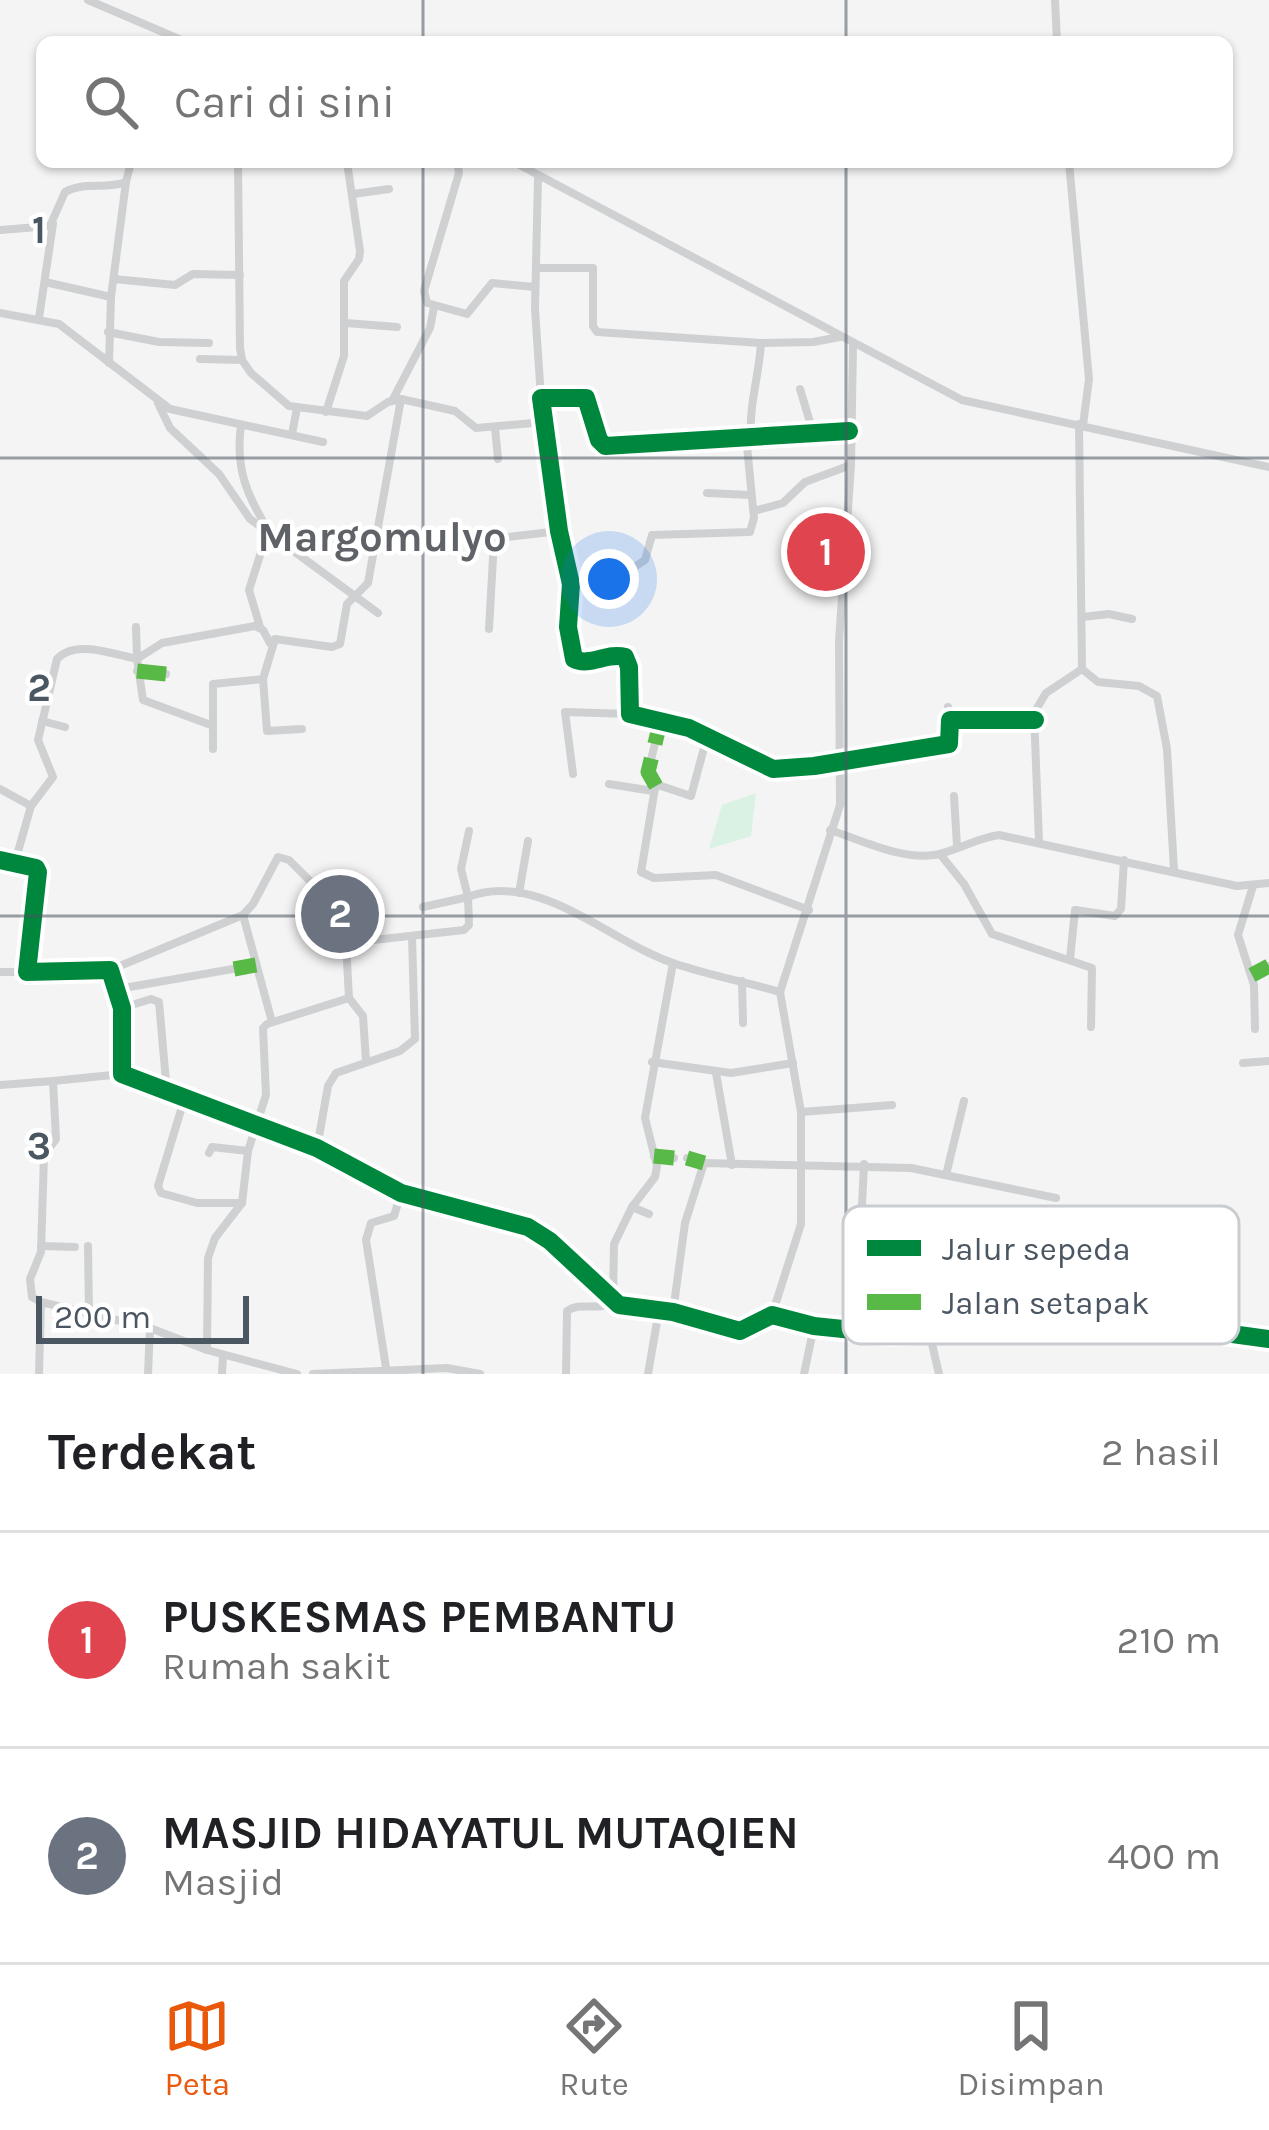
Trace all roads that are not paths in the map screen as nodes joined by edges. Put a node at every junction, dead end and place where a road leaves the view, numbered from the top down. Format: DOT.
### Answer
graph roads {
  1 [pos="88,0"];
  2 [pos="1054,0"];
  3 [pos="154,28"];
  4 [pos="153,36"];
  5 [pos="172,36"];
  6 [pos="1057,36"];
  7 [pos="129,168"];
  8 [pos="241,168"];
  9 [pos="348,168"];
  10 [pos="458,168"];
  11 [pos="524,168"];
  12 [pos="1070,168"];
  13 [pos="538,177"];
  14 [pos="125,182"];
  15 [pos="389,189"];
  16 [pos="353,194"];
  17 [pos="54,224"];
  18 [pos="0,230"];
  19 [pos="536,268"];
  20 [pos="240,275"];
  21 [pos="114,279"];
  22 [pos="46,282"];
  23 [pos="535,287"];
  24 [pos="111,297"];
  25 [pos="434,307"];
  26 [pos="0,314"];
  27 [pos="39,318"];
  28 [pos="346,323"];
  29 [pos="397,327"];
  30 [pos="108,332"];
  31 [pos="840,337"];
  32 [pos="209,343"];
  33 [pos="761,343"];
  34 [pos="854,345"];
  35 [pos="200,359"];
  36 [pos="242,360"];
  37 [pos="109,363"];
  38 [pos="800,389"];
  39 [pos="541,398"];
  40 [pos="397,399"];
  41 [pos="158,402"];
  42 [pos="297,408"];
  43 [pos="326,412"];
  44 [pos="544,422"];
  45 [pos="1081,424"];
  46 [pos="241,425"];
  47 [pos="495,428"];
  48 [pos="849,431"];
  49 [pos="813,432"];
  50 [pos="292,434"];
  51 [pos="749,436"];
  52 [pos="323,442"];
  53 [pos="498,459"];
  54 [pos="850,466"];
  55 [pos="1269,467"];
  56 [pos="707,493"];
  57 [pos="750,495"];
  58 [pos="754,511"];
  59 [pos="559,531"];
  60 [pos="268,533"];
  61 [pos="494,540"];
  62 [pos="474,541"];
  63 [pos="571,584"];
  64 [pos="356,596"];
  65 [pos="378,613"];
  66 [pos="1082,616"];
  67 [pos="1132,619"];
  68 [pos="136,627"];
  69 [pos="260,627"];
  70 [pos="489,629"];
  71 [pos="270,644"];
  72 [pos="137,659"];
  73 [pos="1082,669"];
  74 [pos="137,671"];
  75 [pos="166,674"];
  76 [pos="263,679"];
  77 [pos="948,707"];
  78 [pos="630,714"];
  79 [pos="661,719"];
  80 [pos="950,720"];
  81 [pos="42,721"];
  82 [pos="1035,721"];
  83 [pos="212,725"];
  84 [pos="64,727"];
  85 [pos="302,729"];
  86 [pos="707,737"];
  87 [pos="213,749"];
  88 [pos="840,762"];
  89 [pos="573,774"];
  90 [pos="609,784"];
  91 [pos="0,789"];
  92 [pos="655,789"];
  93 [pos="954,796"];
  94 [pos="31,806"];
  95 [pos="830,830"];
  96 [pos="469,831"];
  97 [pos="528,841"];
  98 [pos="1039,842"];
  99 [pos="957,846"];
  100 [pos="940,854"];
  101 [pos="0,860"];
  102 [pos="1124,860"];
  103 [pos="15,862"];
  104 [pos="1174,870"];
  105 [pos="1269,883"];
  106 [pos="360,886"];
  107 [pos="1253,886"];
  108 [pos="519,893"];
  109 [pos="346,896"];
  110 [pos="468,897"];
  111 [pos="423,908"];
  112 [pos="809,910"];
  113 [pos="243,915"];
  114 [pos="412,938"];
  115 [pos="356,941"];
  116 [pos="1070,960"];
  117 [pos="673,963"];
  118 [pos="256,965"];
  119 [pos="1269,966"];
  120 [pos="110,970"];
  121 [pos="0,972"];
  122 [pos="27,972"];
  123 [pos="1252,975"];
  124 [pos="742,981"];
  125 [pos="118,989"];
  126 [pos="780,992"];
  127 [pos="349,998"];
  128 [pos="122,1008"];
  129 [pos="272,1022"];
  130 [pos="743,1023"];
  131 [pos="1091,1028"];
  132 [pos="1255,1029"];
  133 [pos="366,1061"];
  134 [pos="1269,1061"];
  135 [pos="652,1062"];
  136 [pos="793,1063"];
  137 [pos="1244,1063"];
  138 [pos="716,1072"];
  139 [pos="122,1075"];
  140 [pos="53,1081"];
  141 [pos="0,1085"];
  142 [pos="167,1094"];
  143 [pos="184,1100"];
  144 [pos="964,1101"];
  145 [pos="892,1105"];
  146 [pos="801,1112"];
  147 [pos="255,1127"];
  148 [pos="317,1148"];
  149 [pos="248,1151"];
  150 [pos="209,1153"];
  151 [pos="654,1156"];
  152 [pos="674,1158"];
  153 [pos="687,1159"];
  154 [pos="704,1163"];
  155 [pos="864,1164"];
  156 [pos="732,1166"];
  157 [pos="799,1166"];
  158 [pos="946,1175"];
  159 [pos="401,1193"];
  160 [pos="1057,1198"];
  161 [pos="242,1203"];
  162 [pos="862,1206"];
  163 [pos="632,1207"];
  164 [pos="649,1214"];
  165 [pos="41,1246"];
  166 [pos="88,1246"];
  167 [pos="75,1247"];
  168 [pos="614,1301"];
  169 [pos="41,1302"];
  170 [pos="659,1310"];
  171 [pos="673,1312"];
  172 [pos="89,1313"];
  173 [pos="772,1315"];
  174 [pos="814,1326"];
  175 [pos="150,1328"];
  176 [pos="843,1329"];
  177 [pos="1239,1335"];
  178 [pos="1269,1339"];
  179 [pos="932,1344"];
  180 [pos="207,1350"];
  181 [pos="223,1355"];
  182 [pos="388,1371"];
  183 [pos="39,1374"];
  184 [pos="148,1374"];
  185 [pos="222,1374"];
  186 [pos="297,1374"];
  187 [pos="313,1374"];
  188 [pos="480,1374"];
  189 [pos="566,1374"];
  190 [pos="648,1374"];
  191 [pos="804,1374"];
  192 [pos="939,1374"];
  1 -- 3 [label="street"];
  2 -- 6 [label="street"];
  3 -- 4 [label="street"];
  3 -- 5 [label="street"];
  7 -- 14 [label="street"];
  8 -- 20 [label="street"];
  9 -- 16 [label="street"];
  10 -- 25 [label="street"];
  11 -- 13 [label="street"];
  12 -- 45 [label="street"];
  13 -- 19 [label="street"];
  13 -- 31 [label="street"];
  14 -- 17 [label="street"];
  14 -- 21 [label="street"];
  15 -- 16 [label="street"];
  16 -- 28 [label="street"];
  17 -- 18 [label="street"];
  17 -- 22 [label="street"];
  19 -- 23 [label="street"];
  19 -- 33 [label="street"];
  20 -- 21 [label="street"];
  20 -- 36 [label="street"];
  21 -- 24 [label="street"];
  22 -- 24 [label="street"];
  22 -- 27 [label="street"];
  23 -- 25 [label="street"];
  23 -- 39 [label="street"];
  24 -- 30 [label="street"];
  25 -- 40 [label="street"];
  26 -- 27 [label="street"];
  27 -- 37 [label="street"];
  28 -- 29 [label="street"];
  28 -- 43 [label="street"];
  30 -- 32 [label="street"];
  30 -- 37 [label="street"];
  31 -- 33 [label="street"];
  31 -- 34 [label="street"];
  33 -- 51 [label="street"];
  34 -- 45 [label="street"];
  34 -- 48 [label="street"];
  35 -- 36 [label="street"];
  36 -- 42 [label="street"];
  37 -- 41 [label="street"];
  38 -- 49 [label="street"];
  39 -- 44 [label="street"];
  39 -- 51 [label="street"];
  40 -- 43 [label="street"];
  40 -- 47 [label="street"];
  40 -- 64 [label="street"];
  41 -- 46 [label="street"];
  41 -- 60 [label="street"];
  42 -- 43 [label="street"];
  42 -- 50 [label="street"];
  44 -- 47 [label="street"];
  44 -- 59 [label="street"];
  45 -- 55 [label="street"];
  45 -- 66 [label="street"];
  46 -- 50 [label="street"];
  46 -- 60 [label="street"];
  47 -- 53 [label="street"];
  48 -- 49 [label="street"];
  48 -- 54 [label="street"];
  49 -- 51 [label="street"];
  50 -- 52 [label="street"];
  51 -- 57 [label="street"];
  54 -- 58 [label="street"];
  54 -- 88 [label="street"];
  56 -- 57 [label="street"];
  57 -- 58 [label="street"];
  58 -- 63 [label="street"];
  59 -- 61 [label="street"];
  59 -- 63 [label="street"];
  60 -- 64 [label="street"];
  60 -- 69 [label="street"];
  61 -- 62 [label="street"];
  61 -- 70 [label="street"];
  63 -- 78 [label="street"];
  64 -- 65 [label="street"];
  64 -- 71 [label="street"];
  66 -- 67 [label="street"];
  66 -- 73 [label="street"];
  68 -- 72 [label="street"];
  69 -- 71 [label="street"];
  69 -- 72 [label="street"];
  71 -- 76 [label="street"];
  72 -- 74 [label="street"];
  72 -- 81 [label="street"];
  73 -- 82 [label="street"];
  73 -- 104 [label="street"];
  74 -- 75 [label="street"];
  74 -- 83 [label="street"];
  76 -- 83 [label="street"];
  76 -- 85 [label="street"];
  77 -- 80 [label="street"];
  78 -- 79 [label="street"];
  78 -- 89 [label="street"];
  79 -- 86 [label="street"];
  79 -- 92 [label="street"];
  80 -- 82 [label="street"];
  80 -- 88 [label="street"];
  81 -- 84 [label="street"];
  81 -- 94 [label="street"];
  82 -- 98 [label="street"];
  83 -- 87 [label="street"];
  86 -- 88 [label="street"];
  86 -- 92 [label="street"];
  88 -- 95 [label="street"];
  90 -- 92 [label="street"];
  91 -- 94 [label="street"];
  92 -- 112 [label="street"];
  93 -- 99 [label="street"];
  94 -- 103 [label="street"];
  95 -- 100 [label="street"];
  95 -- 112 [label="street"];
  96 -- 110 [label="street"];
  97 -- 108 [label="street"];
  98 -- 99 [label="street"];
  98 -- 102 [label="street"];
  99 -- 100 [label="street"];
  100 -- 116 [label="street"];
  101 -- 103 [label="street"];
  102 -- 104 [label="street"];
  102 -- 116 [label="street"];
  103 -- 122 [label="street"];
  104 -- 107 [label="street"];
  105 -- 107 [label="street"];
  106 -- 109 [label="street"];
  107 -- 123 [label="street"];
  108 -- 110 [label="street"];
  108 -- 117 [label="street"];
  109 -- 113 [label="street"];
  109 -- 115 [label="street"];
  110 -- 111 [label="street"];
  110 -- 114 [label="street"];
  112 -- 126 [label="street"];
  113 -- 118 [label="street"];
  113 -- 120 [label="street"];
  114 -- 115 [label="street"];
  114 -- 133 [label="street"];
  115 -- 127 [label="street"];
  116 -- 131 [label="street"];
  117 -- 124 [label="street"];
  117 -- 135 [label="street"];
  118 -- 125 [label="street"];
  118 -- 129 [label="street"];
  119 -- 123 [label="street"];
  120 -- 122 [label="street"];
  120 -- 125 [label="street"];
  121 -- 122 [label="street"];
  123 -- 132 [label="street"];
  124 -- 126 [label="street"];
  124 -- 130 [label="street"];
  125 -- 128 [label="street"];
  126 -- 136 [label="street"];
  127 -- 129 [label="street"];
  127 -- 133 [label="street"];
  128 -- 139 [label="street"];
  128 -- 142 [label="street"];
  129 -- 147 [label="street"];
  133 -- 148 [label="street"];
  134 -- 137 [label="street"];
  135 -- 138 [label="street"];
  135 -- 151 [label="street"];
  136 -- 138 [label="street"];
  136 -- 146 [label="street"];
  138 -- 156 [label="street"];
  139 -- 140 [label="street"];
  139 -- 142 [label="street"];
  140 -- 141 [label="street"];
  140 -- 165 [label="street"];
  142 -- 143 [label="street"];
  143 -- 147 [label="street"];
  143 -- 161 [label="street"];
  144 -- 158 [label="street"];
  145 -- 146 [label="street"];
  146 -- 157 [label="street"];
  147 -- 148 [label="street"];
  147 -- 149 [label="street"];
  148 -- 159 [label="street"];
  149 -- 150 [label="street"];
  149 -- 161 [label="street"];
  151 -- 152 [label="street"];
  151 -- 163 [label="street"];
  153 -- 154 [label="street"];
  154 -- 156 [label="street"];
  154 -- 171 [label="street"];
  155 -- 157 [label="street"];
  155 -- 158 [label="street"];
  155 -- 162 [label="street"];
  156 -- 157 [label="street"];
  157 -- 173 [label="street"];
  158 -- 160 [label="street"];
  159 -- 168 [label="street"];
  159 -- 182 [label="street"];
  161 -- 180 [label="street"];
  163 -- 164 [label="street"];
  163 -- 168 [label="street"];
  165 -- 167 [label="street"];
  165 -- 169 [label="street"];
  166 -- 172 [label="street"];
  168 -- 170 [label="street"];
  168 -- 189 [label="street"];
  169 -- 172 [label="street"];
  169 -- 183 [label="street"];
  170 -- 171 [label="street"];
  170 -- 190 [label="street"];
  171 -- 173 [label="street"];
  172 -- 175 [label="street"];
  173 -- 174 [label="street"];
  174 -- 176 [label="street"];
  174 -- 191 [label="street"];
  175 -- 180 [label="street"];
  175 -- 184 [label="street"];
  177 -- 178 [label="street"];
  179 -- 192 [label="street"];
  180 -- 181 [label="street"];
  181 -- 185 [label="street"];
  181 -- 186 [label="street"];
  182 -- 187 [label="street"];
  182 -- 188 [label="street"];
}
